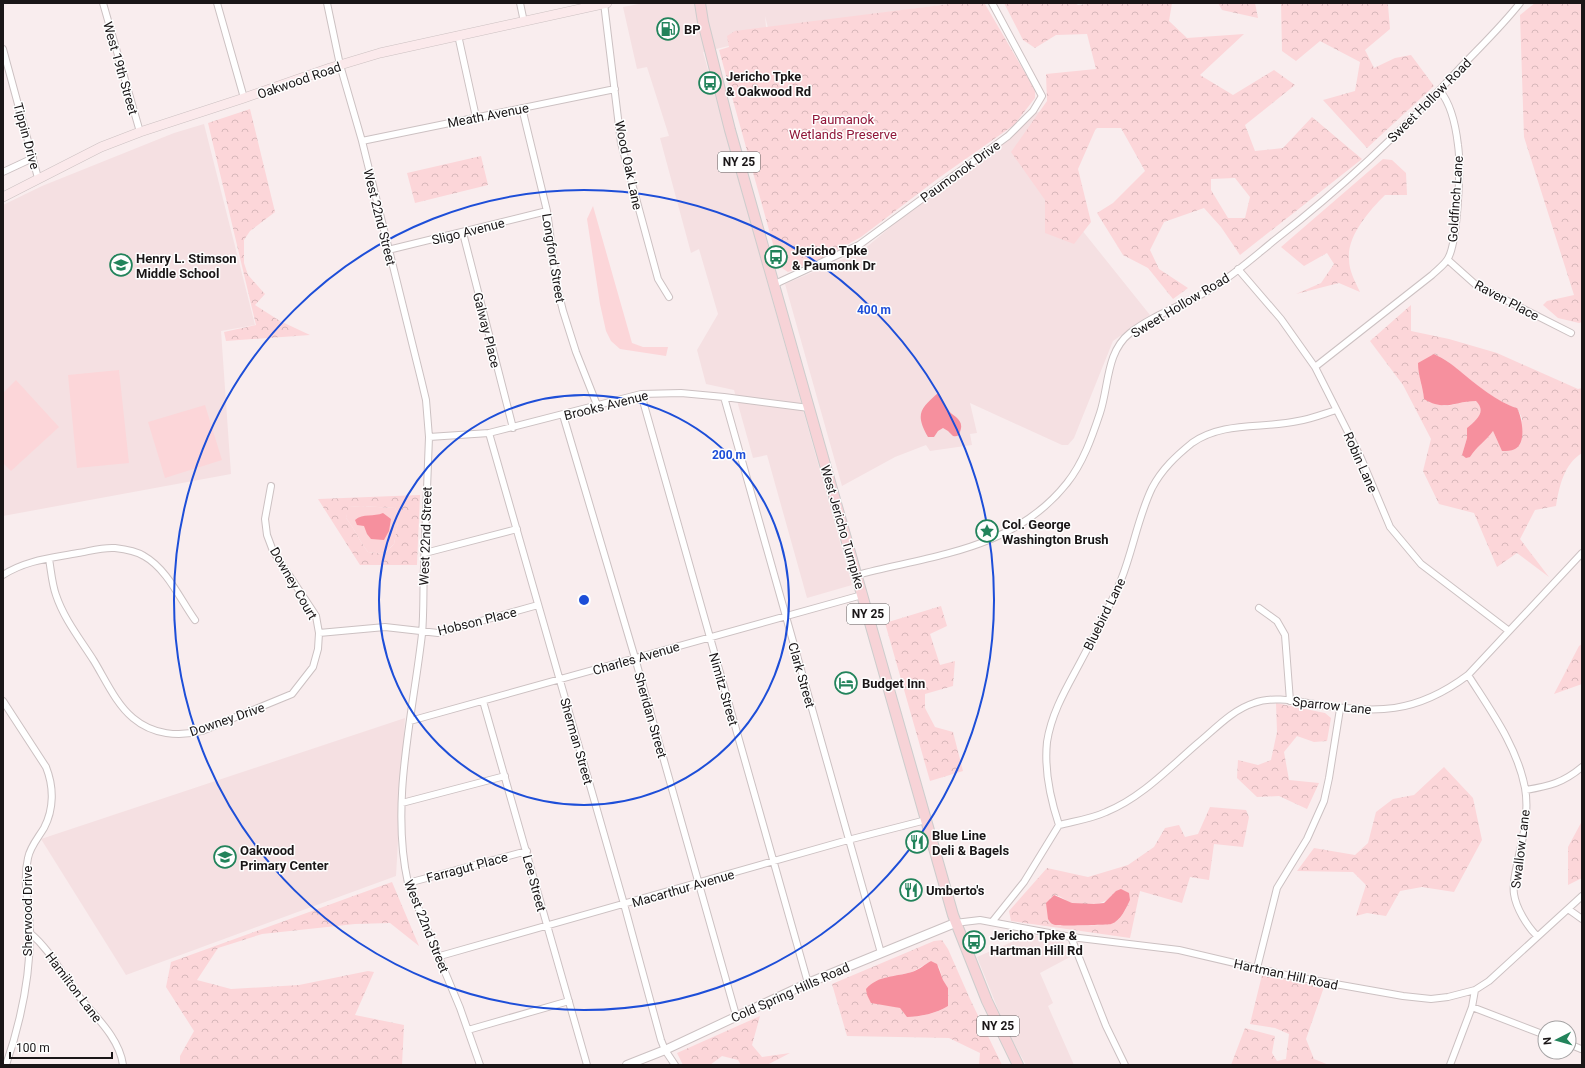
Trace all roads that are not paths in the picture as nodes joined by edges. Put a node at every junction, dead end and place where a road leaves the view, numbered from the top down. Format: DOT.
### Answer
graph roads {
  1 [pos="103,3"];
  2 [pos="217,3"];
  3 [pos="327,3"];
  4 [pos="520,3"];
  5 [pos="605,3"];
  6 [pos="700,3"];
  7 [pos="992,3"];
  8 [pos="1520,3"];
  9 [pos="524,22"];
  10 [pos="458,35"];
  11 [pos="3,48"];
  12 [pos="340,65"];
  13 [pos="614,89"];
  14 [pos="1440,90"];
  15 [pos="244,98"];
  16 [pos="522,108"];
  17 [pos="476,117"];
  18 [pos="140,132"];
  19 [pos="362,141"];
  20 [pos="33,158"];
  21 [pos="3,172"];
  22 [pos="38,178"];
  23 [pos="3,197"];
  24 [pos="547,211"];
  25 [pos="462,233"];
  26 [pos="388,250"];
  27 [pos="1448,260"];
  28 [pos="1238,269"];
  29 [pos="775,284"];
  30 [pos="669,297"];
  31 [pos="1571,333"];
  32 [pos="1315,367"];
  33 [pos="642,394"];
  34 [pos="724,397"];
  35 [pos="597,405"];
  36 [pos="809,408"];
  37 [pos="1336,410"];
  38 [pos="564,415"];
  39 [pos="513,428"];
  40 [pos="489,433"];
  41 [pos="429,437"];
  42 [pos="271,486"];
  43 [pos="517,529"];
  44 [pos="425,553"];
  45 [pos="1582,553"];
  46 [pos="49,559"];
  47 [pos="3,575"];
  48 [pos="857,575"];
  49 [pos="862,595"];
  50 [pos="538,605"];
  51 [pos="1259,608"];
  52 [pos="785,616"];
  53 [pos="195,620"];
  54 [pos="422,631"];
  55 [pos="1509,631"];
  56 [pos="320,633"];
  57 [pos="710,637"];
  58 [pos="635,658"];
  59 [pos="1468,675"];
  60 [pos="560,679"];
  61 [pos="3,701"];
  62 [pos="483,701"];
  63 [pos="1290,701"];
  64 [pos="1340,709"];
  65 [pos="410,721"];
  66 [pos="1582,767"];
  67 [pos="505,776"];
  68 [pos="1526,790"];
  69 [pos="402,804"];
  70 [pos="926,820"];
  71 [pos="1059,825"];
  72 [pos="848,840"];
  73 [pos="527,851"];
  74 [pos="773,862"];
  75 [pos="408,883"];
  76 [pos="698,884"];
  77 [pos="1582,896"];
  78 [pos="624,904"];
  79 [pos="1568,909"];
  80 [pos="1582,919"];
  81 [pos="992,922"];
  82 [pos="955,923"];
  83 [pos="547,926"];
  84 [pos="30,933"];
  85 [pos="1536,936"];
  86 [pos="1071,937"];
  87 [pos="881,953"];
  88 [pos="440,956"];
  89 [pos="1257,968"];
  90 [pos="808,983"];
  91 [pos="1475,990"];
  92 [pos="569,1001"];
  93 [pos="1472,1007"];
  94 [pos="736,1015"];
  95 [pos="468,1030"];
  96 [pos="1537,1032"];
  97 [pos="1577,1047"];
  98 [pos="1581,1049"];
  99 [pos="664,1050"];
  100 [pos="6,1065"];
  101 [pos="124,1065"];
  102 [pos="480,1065"];
  103 [pos="587,1065"];
  104 [pos="627,1065"];
  105 [pos="675,1065"];
  106 [pos="1018,1065"];
  107 [pos="1126,1065"];
  108 [pos="1450,1065"];
  1 -- 18 [label="street, West 19th Street"];
  2 -- 15 [label="street"];
  3 -- 12 [label="street, West 22nd Street"];
  4 -- 9 [label="street"];
  5 -- 9 [label="main road, Oakwood Road"];
  5 -- 13 [label="street, Wood Oak Lane"];
  6 -- 29 [label="main road, West Jericho Turnpike / NY 25"];
  7 -- 29 [label="street, Paumonok Drive"];
  8 -- 14 [label="street, Sweet Hollow Road"];
  9 -- 10 [label="main road, Oakwood Road"];
  10 -- 12 [label="main road, Oakwood Road"];
  10 -- 17 [label="street"];
  11 -- 20 [label="street, Tippin Drive"];
  12 -- 15 [label="main road, Oakwood Road"];
  12 -- 19 [label="street, West 22nd Street"];
  13 -- 16 [label="street, Meath Avenue"];
  13 -- 30 [label="street, Wood Oak Lane"];
  14 -- 27 [label="street, Goldfinch Lane"];
  14 -- 28 [label="street, Sweet Hollow Road"];
  15 -- 18 [label="main road, Oakwood Road"];
  16 -- 17 [label="street, Meath Avenue"];
  16 -- 24 [label="street, Longford Street"];
  17 -- 19 [label="street, Meath Avenue"];
  18 -- 22 [label="main road, Oakwood Road"];
  19 -- 26 [label="street, West 22nd Street"];
  20 -- 21 [label="street"];
  20 -- 22 [label="street, Tippin Drive"];
  22 -- 23 [label="main road, Oakwood Road"];
  24 -- 25 [label="street, Sligo Avenue"];
  24 -- 35 [label="street, Longford Street"];
  25 -- 26 [label="street, Sligo Avenue"];
  25 -- 39 [label="street, Galway Place"];
  26 -- 41 [label="street, West 22nd Street"];
  27 -- 31 [label="street, Raven Place"];
  27 -- 32 [label="street, Goldfinch Lane"];
  28 -- 32 [label="street, Robin Lane"];
  28 -- 48 [label="street, Sweet Hollow Road"];
  29 -- 36 [label="main road, West Jericho Turnpike / NY 25"];
  32 -- 37 [label="street, Robin Lane"];
  33 -- 34 [label="street, Brooks Avenue"];
  33 -- 35 [label="street, Brooks Avenue"];
  33 -- 57 [label="street, Nimitz Street"];
  34 -- 36 [label="street, Brooks Avenue"];
  34 -- 52 [label="street, Clark Street"];
  35 -- 38 [label="street, Brooks Avenue"];
  36 -- 48 [label="main road, West Jericho Turnpike / NY 25"];
  37 -- 55 [label="street, Robin Lane"];
  37 -- 71 [label="street, Bluebird Lane"];
  38 -- 39 [label="street, Brooks Avenue"];
  38 -- 58 [label="street, Sheridan Street"];
  39 -- 40 [label="street, Brooks Avenue"];
  40 -- 41 [label="street, Brooks Avenue"];
  40 -- 43 [label="street, Sherman Street"];
  41 -- 44 [label="street, West 22nd Street"];
  42 -- 56 [label="street, Downey Court"];
  43 -- 44 [label="street"];
  43 -- 50 [label="street, Sherman Street"];
  44 -- 54 [label="street, West 22nd Street"];
  45 -- 55 [label="street, Sparrow Lane"];
  46 -- 47 [label="street"];
  46 -- 53 [label="street"];
  46 -- 56 [label="street, Downey Drive"];
  48 -- 49 [label="main road, West Jericho Turnpike / NY 25"];
  49 -- 52 [label="street, Charles Avenue"];
  49 -- 70 [label="main road, West Jericho Turnpike / NY 25"];
  50 -- 54 [label="street, Hobson Place"];
  50 -- 60 [label="street, Sherman Street"];
  51 -- 63 [label="street"];
  52 -- 57 [label="street, Charles Avenue"];
  52 -- 72 [label="street, Clark Street"];
  54 -- 56 [label="street, Hobson Place"];
  54 -- 65 [label="street, West 22nd Street"];
  55 -- 59 [label="street, Sparrow Lane"];
  57 -- 58 [label="street, Charles Avenue"];
  57 -- 74 [label="street, Nimitz Street"];
  58 -- 60 [label="street, Charles Avenue"];
  58 -- 76 [label="street, Sheridan Street"];
  59 -- 64 [label="street, Sparrow Lane"];
  59 -- 68 [label="street, Swallow Lane"];
  60 -- 62 [label="street, Charles Avenue"];
  60 -- 78 [label="street, Sherman Street"];
  61 -- 84 [label="street, Sherwood Drive"];
  62 -- 65 [label="street, Charles Avenue"];
  62 -- 67 [label="street, Lee Street"];
  63 -- 64 [label="street, Sparrow Lane"];
  63 -- 71 [label="street, Sparrow Lane"];
  64 -- 89 [label="street"];
  65 -- 69 [label="street, West 22nd Street"];
  66 -- 68 [label="street"];
  67 -- 69 [label="street"];
  67 -- 73 [label="street, Lee Street"];
  68 -- 85 [label="street, Swallow Lane"];
  69 -- 75 [label="street, West 22nd Street"];
  70 -- 72 [label="street, Macarthur Avenue"];
  70 -- 82 [label="main road, West Jericho Turnpike / NY 25"];
  71 -- 81 [label="street"];
  72 -- 74 [label="street, Macarthur Avenue"];
  72 -- 87 [label="street, Clark Street"];
  73 -- 75 [label="street, Farragut Place"];
  73 -- 83 [label="street, Lee Street"];
  74 -- 76 [label="street, Macarthur Avenue"];
  74 -- 90 [label="street, Nimitz Street"];
  75 -- 88 [label="street, West 22nd Street"];
  76 -- 78 [label="street, Macarthur Avenue"];
  76 -- 94 [label="street, Sheridan Street"];
  77 -- 79 [label="street, Hartman Hill Road"];
  78 -- 83 [label="street, Macarthur Avenue"];
  78 -- 99 [label="street, Sherman Street"];
  79 -- 80 [label="street"];
  79 -- 85 [label="street, Hartman Hill Road"];
  81 -- 82 [label="street, Hartman Hill Road"];
  81 -- 86 [label="street, Hartman Hill Road"];
  82 -- 87 [label="street, Cold Spring Hills Road"];
  82 -- 106 [label="main road, West Jericho Turnpike / NY 25"];
  83 -- 88 [label="street, Macarthur Avenue"];
  83 -- 92 [label="street, Lee Street"];
  84 -- 100 [label="street, Sherwood Drive"];
  84 -- 101 [label="street, Hamilton Lane"];
  85 -- 91 [label="street, Hartman Hill Road"];
  86 -- 89 [label="street, Hartman Hill Road"];
  86 -- 107 [label="street"];
  87 -- 90 [label="street, Cold Spring Hills Road"];
  88 -- 95 [label="street, West 22nd Street"];
  89 -- 91 [label="street, Hartman Hill Road"];
  90 -- 94 [label="street, Cold Spring Hills Road"];
  91 -- 93 [label="street"];
  92 -- 95 [label="street"];
  92 -- 103 [label="street, Lee Street"];
  93 -- 96 [label="street"];
  93 -- 108 [label="street"];
  94 -- 99 [label="street, Cold Spring Hills Road"];
  95 -- 102 [label="street, West 22nd Street"];
  97 -- 98 [label="street"];
  99 -- 104 [label="street, Cold Spring Hills Road"];
  99 -- 105 [label="street"];
}
